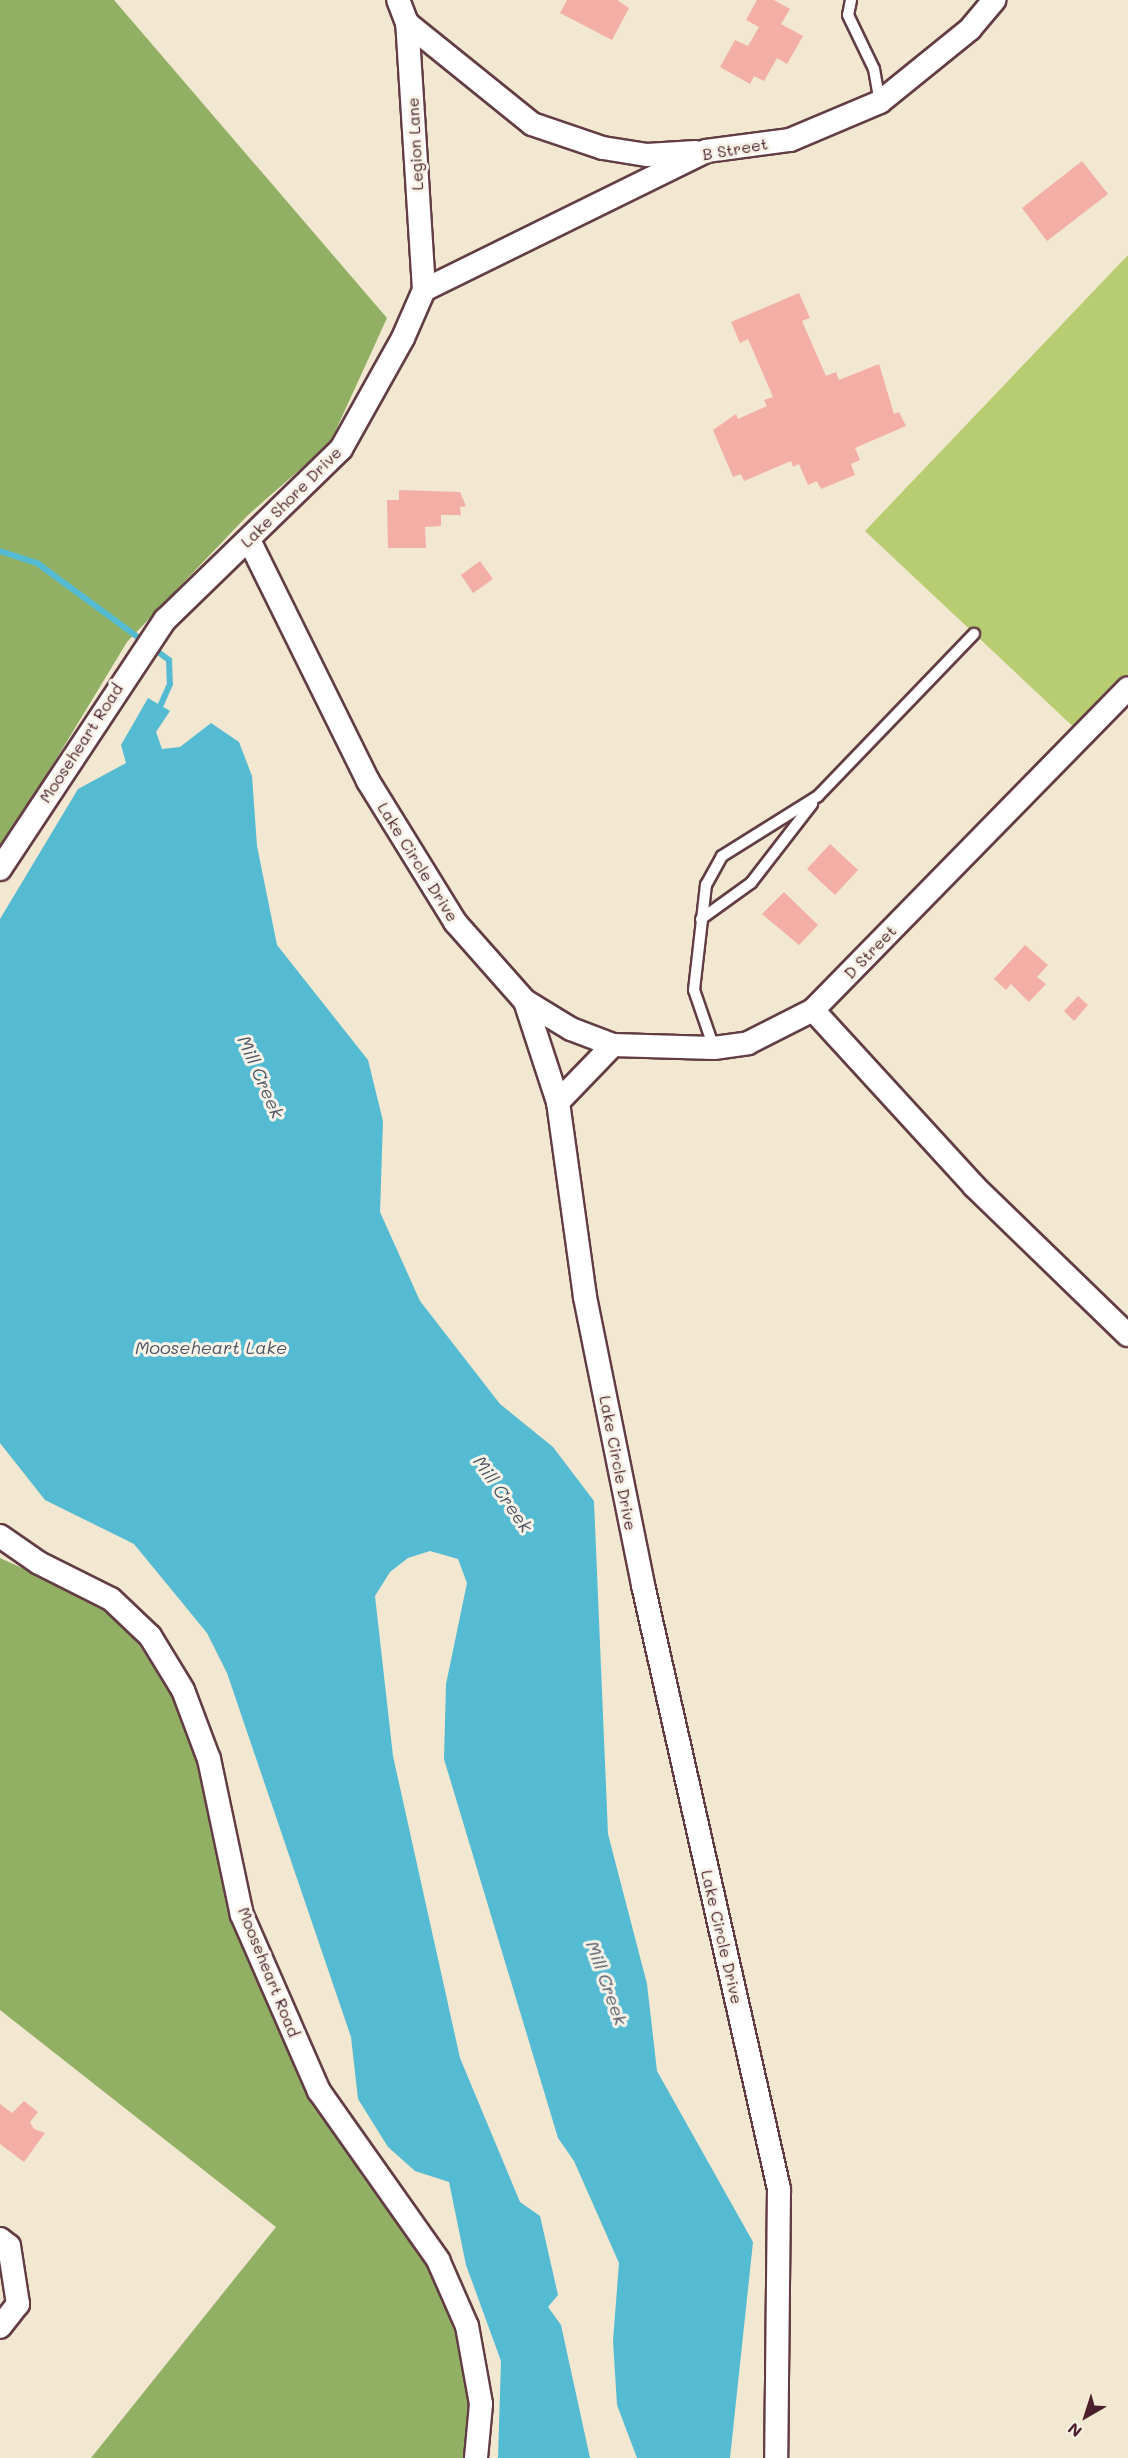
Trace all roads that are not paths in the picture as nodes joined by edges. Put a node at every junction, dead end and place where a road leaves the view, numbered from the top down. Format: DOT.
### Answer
graph roads {
  1 [pos="398,0"];
  2 [pos="851,0"];
  3 [pos="994,0"];
  4 [pos="407,23"];
  5 [pos="880,102"];
  6 [pos="705,151"];
  7 [pos="424,290"];
  8 [pos="249,540"];
  9 [pos="165,620"];
  10 [pos="974,634"];
  11 [pos="1128,688"];
  12 [pos="818,796"];
  13 [pos="0,869"];
  14 [pos="701,919"];
  15 [pos="525,1001"];
  16 [pos="813,1011"];
  17 [pos="613,1045"];
  18 [pos="714,1048"];
  19 [pos="558,1102"];
  20 [pos="1128,1335"];
  21 [pos="0,1536"];
  22 [pos="0,2239"];
  23 [pos="0,2327"];
  24 [pos="476,2458"];
  25 [pos="776,2458"];
  1 -- 4 [label="street, Legion Lane"];
  2 -- 5 [label="lane"];
  3 -- 5 [label="street, B Street"];
  4 -- 6 [label="street"];
  4 -- 7 [label="street, Legion Lane"];
  5 -- 6 [label="street, B Street"];
  6 -- 7 [label="street, B Street"];
  7 -- 8 [label="street, Lake Shore Drive"];
  8 -- 9 [label="street, Lake Shore Drive"];
  8 -- 15 [label="street, Lake Circle Drive"];
  9 -- 13 [label="street, Mooseheart Road"];
  10 -- 12 [label="lane"];
  11 -- 16 [label="street, D Street"];
  12 -- 14 [label="lane"];
  12 -- 14 [label="lane"];
  14 -- 18 [label="lane"];
  15 -- 17 [label="street, D Street"];
  15 -- 19 [label="street, Lake Circle Drive"];
  16 -- 18 [label="street, D Street"];
  16 -- 20 [label="street"];
  17 -- 18 [label="street, D Street"];
  17 -- 19 [label="street"];
  19 -- 25 [label="street, Lake Circle Drive"];
  21 -- 24 [label="street, Mooseheart Road"];
  22 -- 23 [label="street"];
}
